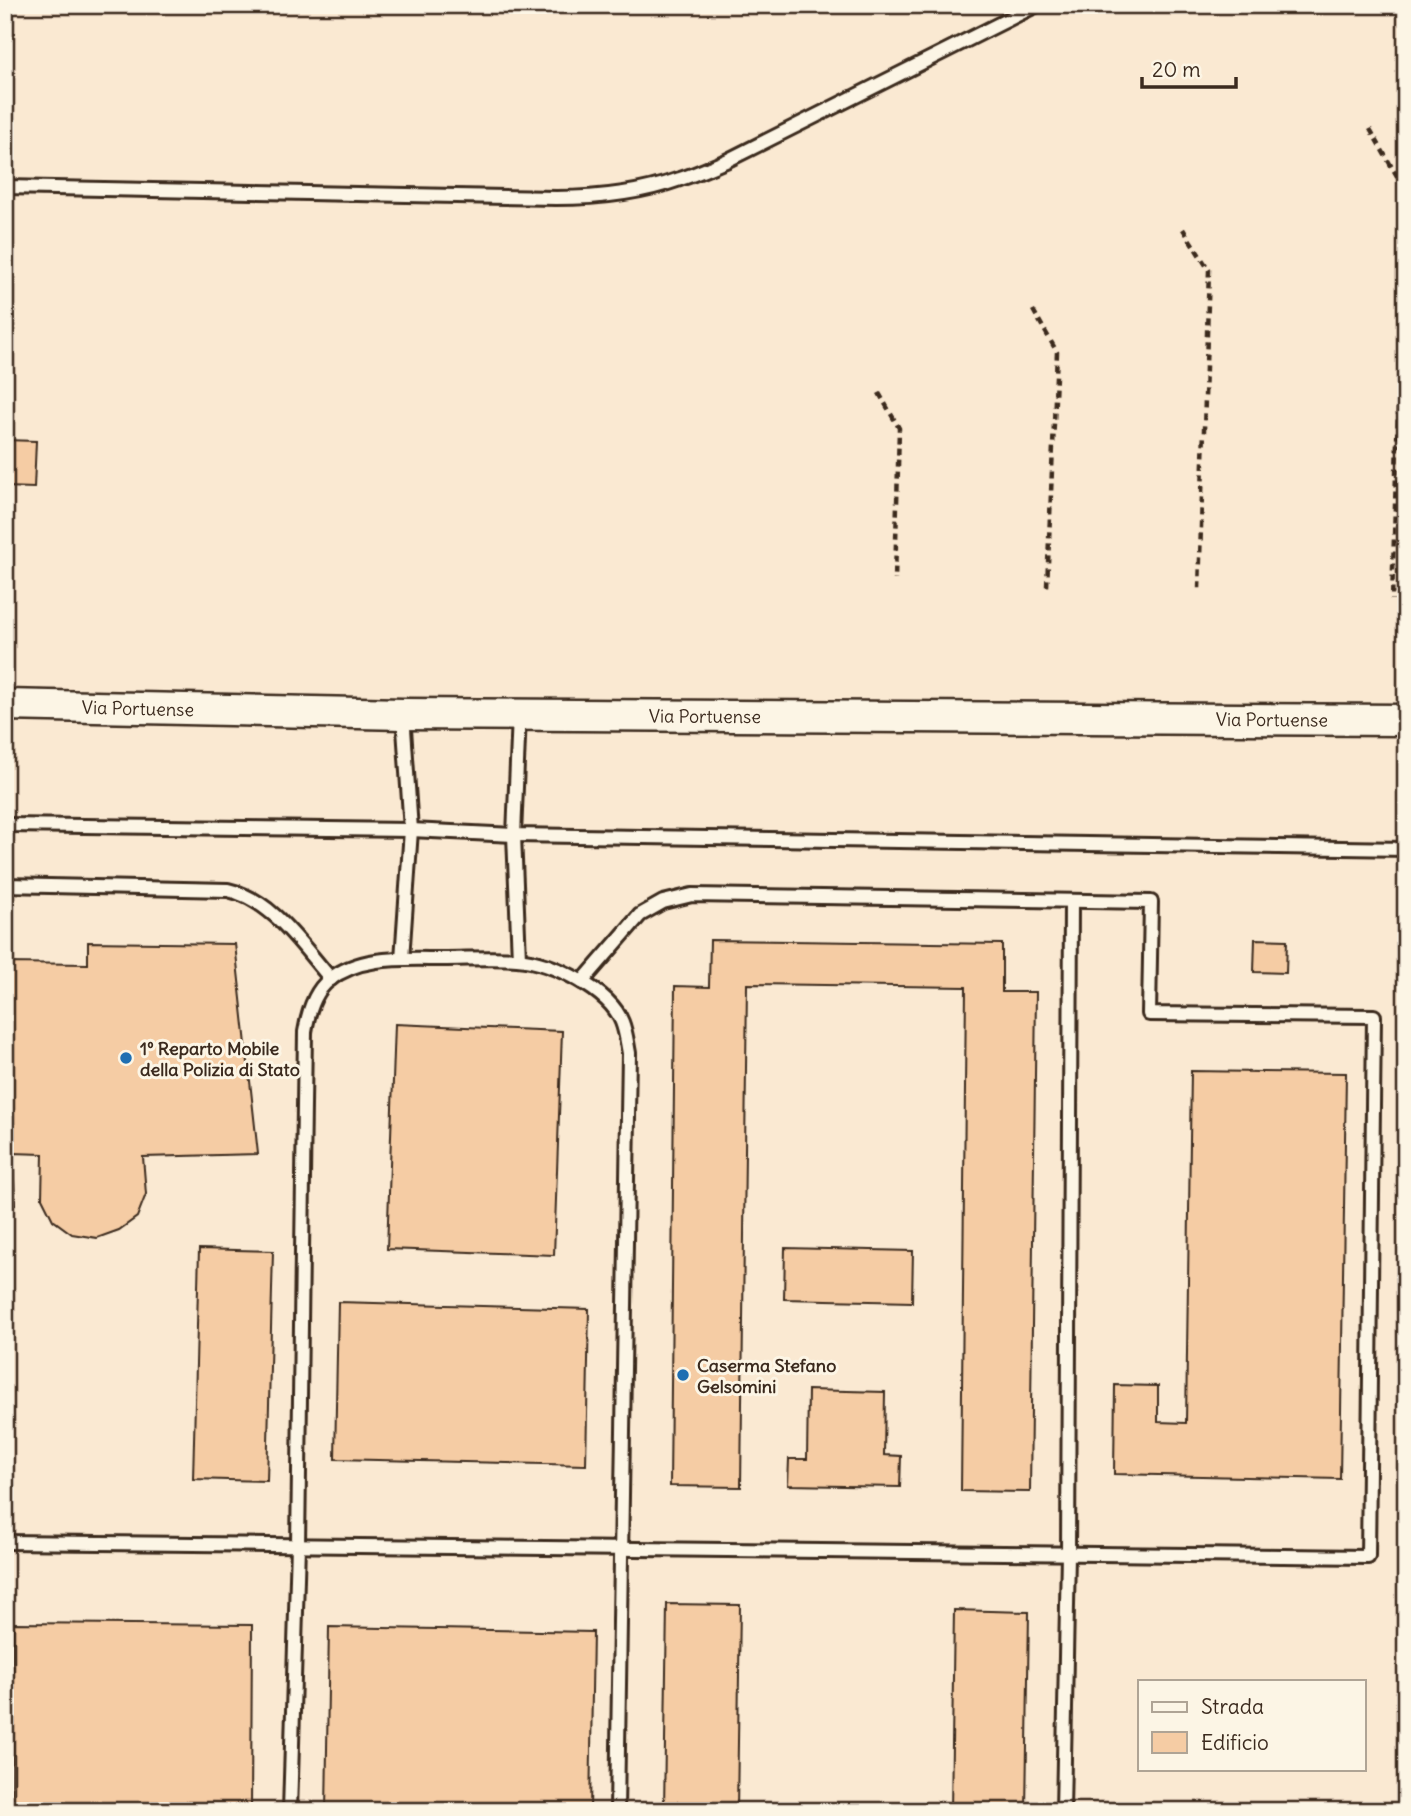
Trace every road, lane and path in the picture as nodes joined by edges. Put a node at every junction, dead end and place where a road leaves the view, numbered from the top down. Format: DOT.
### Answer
graph roads {
  1 [pos="1037,5"];
  2 [pos="1370,129"];
  3 [pos="5,187"];
  4 [pos="1183,229"];
  5 [pos="1033,310"];
  6 [pos="879,393"];
  7 [pos="895,580"];
  8 [pos="1047,587"];
  9 [pos="1199,590"];
  10 [pos="1392,600"];
  11 [pos="5,705"];
  12 [pos="403,714"];
  13 [pos="519,714"];
  14 [pos="1406,720"];
  15 [pos="5,825"];
  16 [pos="411,830"];
  17 [pos="514,835"];
  18 [pos="1406,849"];
  19 [pos="5,885"];
  20 [pos="1071,902"];
  21 [pos="402,959"];
  22 [pos="519,959"];
  23 [pos="331,979"];
  24 [pos="582,982"];
  25 [pos="5,1542"];
  26 [pos="298,1545"];
  27 [pos="622,1549"];
  28 [pos="1068,1553"];
  29 [pos="290,1811"];
  30 [pos="617,1811"];
  31 [pos="1063,1811"];
  1 -- 3 [label="lane"];
  2 -- 10 [label="path"];
  4 -- 9 [label="path"];
  5 -- 8 [label="path"];
  6 -- 7 [label="path"];
  11 -- 12 [label="street, Via Portuense"];
  12 -- 13 [label="street, Via Portuense"];
  12 -- 16 [label="lane"];
  13 -- 14 [label="street, Via Portuense"];
  13 -- 17 [label="lane"];
  15 -- 16 [label="lane"];
  16 -- 17 [label="lane"];
  16 -- 21 [label="lane"];
  17 -- 18 [label="lane"];
  17 -- 22 [label="lane"];
  19 -- 23 [label="lane"];
  20 -- 24 [label="lane"];
  20 -- 28 [label="lane"];
  20 -- 28 [label="lane"];
  21 -- 22 [label="lane"];
  21 -- 23 [label="lane"];
  22 -- 24 [label="lane"];
  23 -- 26 [label="lane"];
  24 -- 27 [label="lane"];
  25 -- 26 [label="lane"];
  26 -- 27 [label="lane"];
  26 -- 29 [label="lane"];
  27 -- 28 [label="lane"];
  27 -- 30 [label="lane"];
  28 -- 31 [label="lane"];
}
